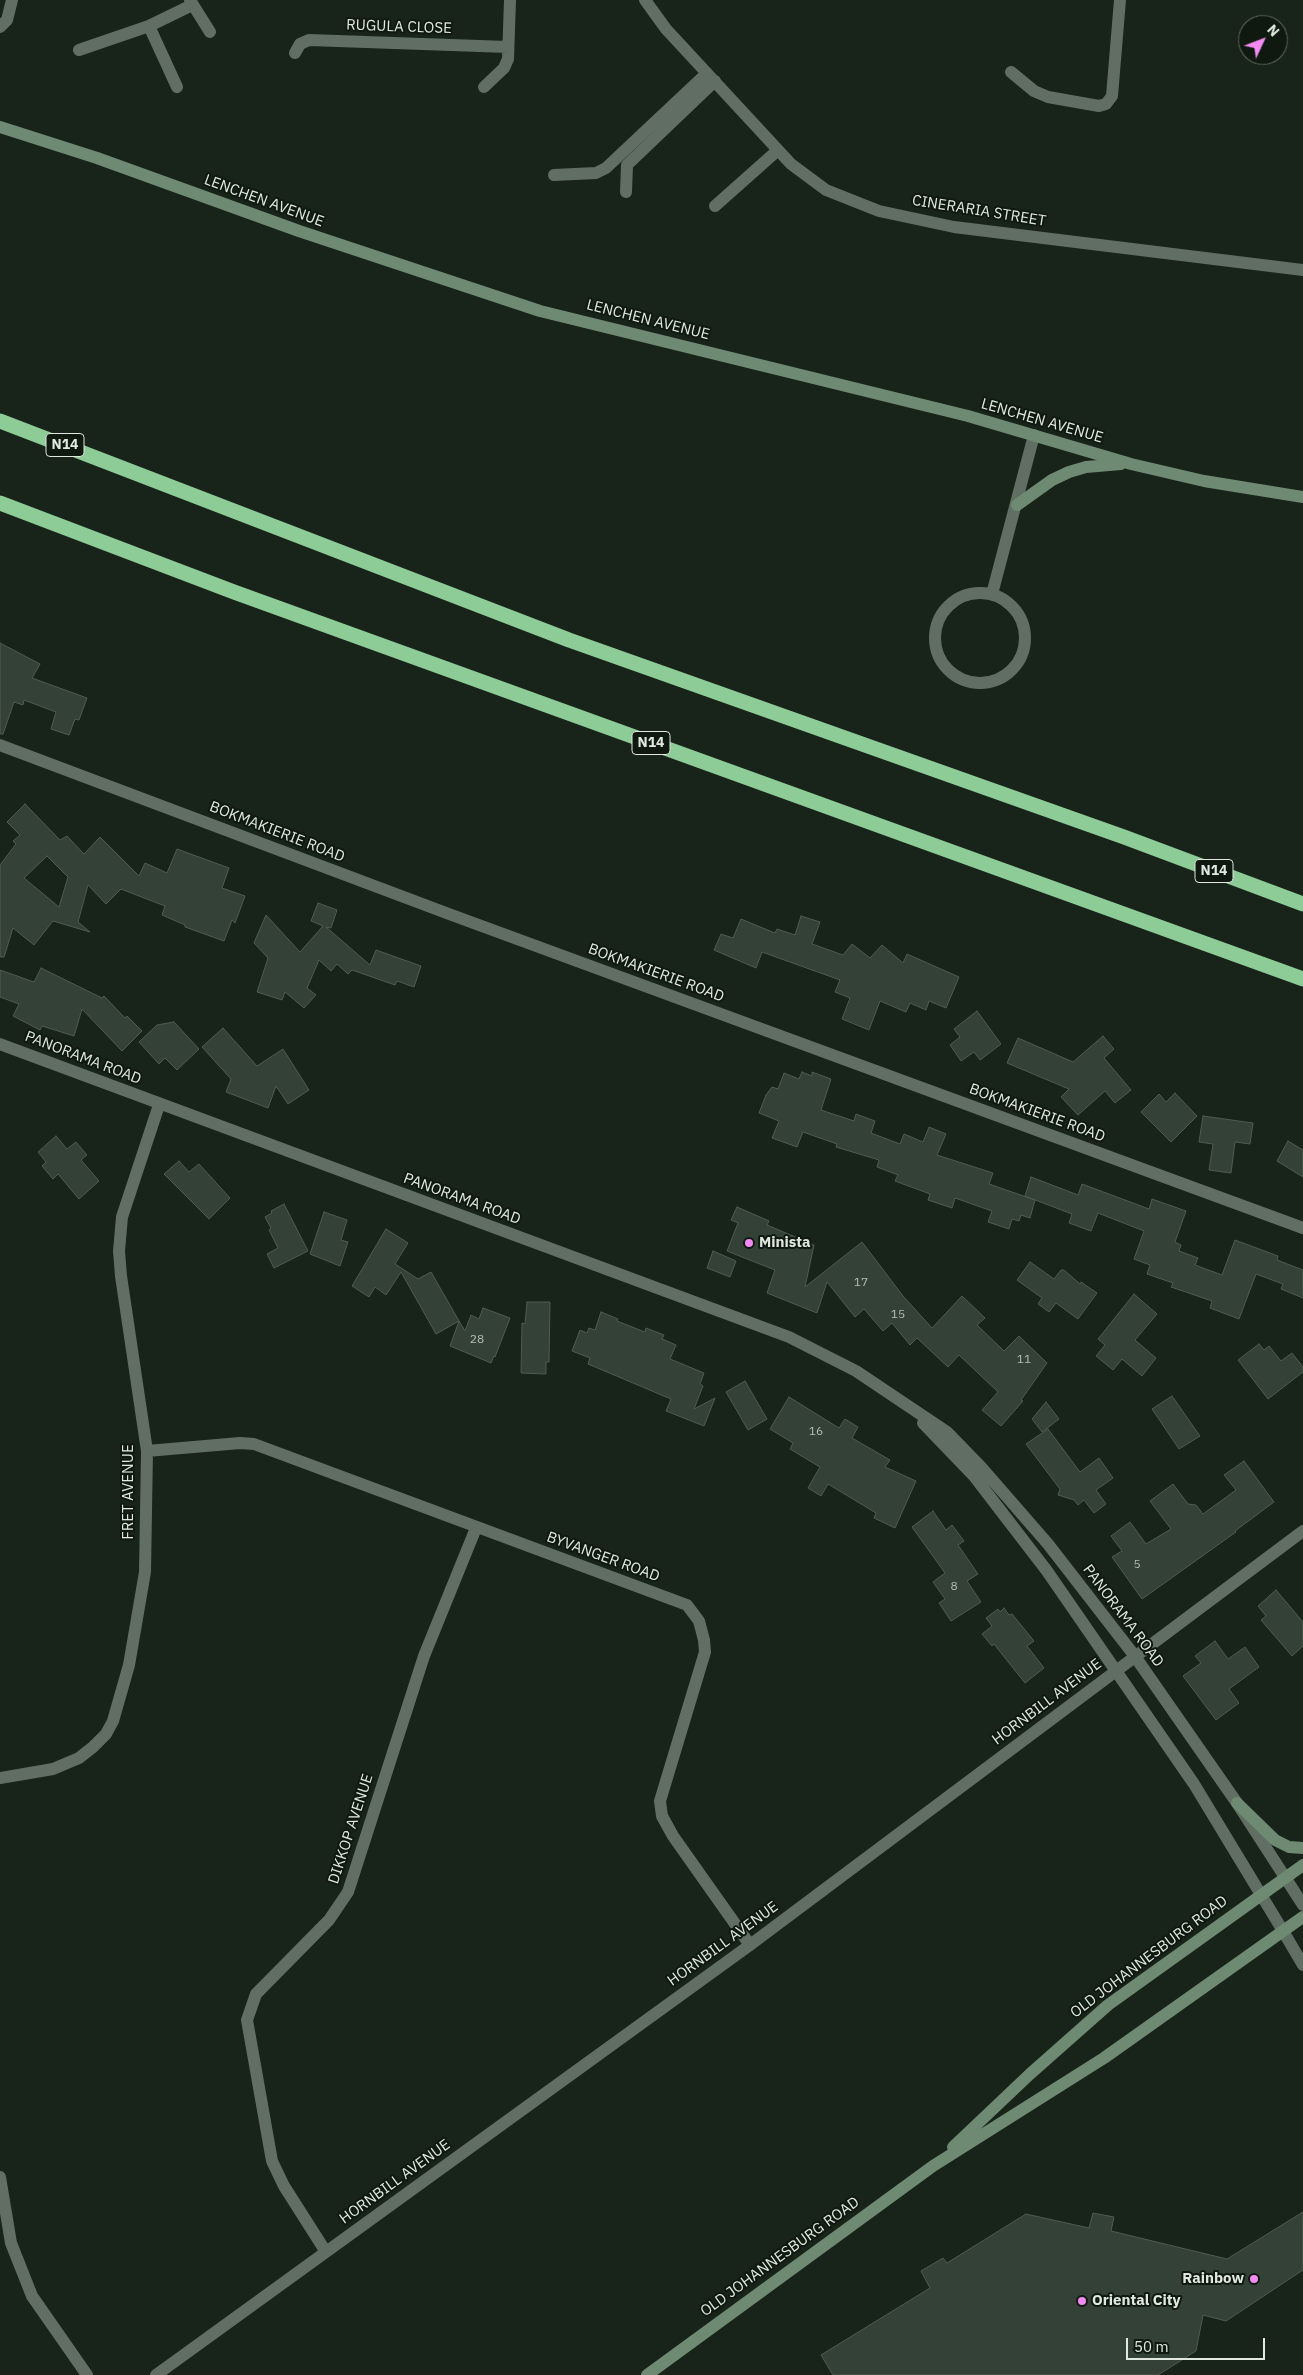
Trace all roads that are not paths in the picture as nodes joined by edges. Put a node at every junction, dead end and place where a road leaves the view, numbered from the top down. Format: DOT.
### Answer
graph roads {
  1 [pos="12,0"];
  2 [pos="510,0"];
  3 [pos="645,0"];
  4 [pos="1120,0"];
  5 [pos="191,3"];
  6 [pos="149,26"];
  7 [pos="0,27"];
  8 [pos="210,32"];
  9 [pos="508,46"];
  10 [pos="79,50"];
  11 [pos="295,54"];
  12 [pos="1011,72"];
  13 [pos="711,77"];
  14 [pos="176,87"];
  15 [pos="484,87"];
  16 [pos="0,127"];
  17 [pos="778,150"];
  18 [pos="554,175"];
  19 [pos="626,192"];
  20 [pos="715,206"];
  21 [pos="1303,270"];
  22 [pos="0,421"];
  23 [pos="1034,435"];
  24 [pos="1131,464"];
  25 [pos="1303,497"];
  26 [pos="0,503"];
  27 [pos="1017,505"];
  28 [pos="992,594"];
  29 [pos="0,745"];
  30 [pos="1303,904"];
  31 [pos="1303,979"];
  32 [pos="0,1044"];
  33 [pos="159,1105"];
  34 [pos="1303,1228"];
  35 [pos="904,1403"];
  36 [pos="147,1451"];
  37 [pos="476,1528"];
  38 [pos="1303,1531"];
  39 [pos="1134,1656"];
  40 [pos="1115,1671"];
  41 [pos="0,1778"];
  42 [pos="1236,1803"];
  43 [pos="1303,1848"];
  44 [pos="1303,1864"];
  45 [pos="1285,1877"];
  46 [pos="1260,1895"];
  47 [pos="1303,1905"];
  48 [pos="1303,1917"];
  49 [pos="1283,1931"];
  50 [pos="750,1945"];
  51 [pos="1303,1965"];
  52 [pos="933,2166"];
  53 [pos="0,2177"];
  54 [pos="5,2244"];
  55 [pos="326,2252"];
  56 [pos="87,2375"];
  57 [pos="156,2375"];
  58 [pos="647,2375"];
  1 -- 7 [label="street"];
  2 -- 9 [label="street"];
  3 -- 13 [label="street, CINERARIA STREET"];
  4 -- 12 [label="street"];
  5 -- 6 [label="street"];
  5 -- 8 [label="street"];
  6 -- 10 [label="street"];
  6 -- 14 [label="street"];
  9 -- 11 [label="street, RUGULA CLOSE"];
  9 -- 15 [label="street"];
  13 -- 17 [label="street, CINERARIA STREET"];
  13 -- 18 [label="street"];
  13 -- 19 [label="street"];
  16 -- 23 [label="main road, LENCHEN AVENUE"];
  17 -- 20 [label="street"];
  17 -- 21 [label="street, CINERARIA STREET"];
  22 -- 30 [label="highway, N14"];
  23 -- 24 [label="main road, LENCHEN AVENUE"];
  23 -- 27 [label="street"];
  24 -- 25 [label="main road, LENCHEN AVENUE"];
  24 -- 27 [label="main road"];
  26 -- 31 [label="highway, N14"];
  27 -- 28 [label="street"];
  28 -- 28 [label="street"];
  29 -- 34 [label="street, BOKMAKIERIE ROAD"];
  32 -- 33 [label="street, PANORAMA ROAD"];
  33 -- 35 [label="street, PANORAMA ROAD"];
  33 -- 36 [label="street, FRET AVENUE"];
  35 -- 39 [label="street, PANORAMA ROAD"];
  35 -- 40 [label="street, PANORAMA ROAD"];
  36 -- 37 [label="street, BYVANGER ROAD"];
  36 -- 41 [label="street, FRET AVENUE"];
  37 -- 50 [label="street, BYVANGER ROAD"];
  37 -- 55 [label="street, DIKKOP AVENUE"];
  38 -- 39 [label="street, HORNBILL AVENUE"];
  39 -- 40 [label="street, HORNBILL AVENUE"];
  39 -- 42 [label="street, PANORAMA ROAD"];
  40 -- 46 [label="street, PANORAMA ROAD"];
  40 -- 50 [label="street, HORNBILL AVENUE"];
  42 -- 43 [label="main road"];
  42 -- 45 [label="street, PANORAMA ROAD"];
  44 -- 45 [label="main road, OLD JOHANNESBURG ROAD"];
  45 -- 46 [label="main road, OLD JOHANNESBURG ROAD"];
  45 -- 47 [label="street, PANORAMA ROAD"];
  46 -- 49 [label="street, PANORAMA ROAD"];
  46 -- 52 [label="main road, OLD JOHANNESBURG ROAD"];
  48 -- 49 [label="main road, OLD JOHANNESBURG ROAD"];
  49 -- 51 [label="street, PANORAMA ROAD"];
  49 -- 52 [label="main road, OLD JOHANNESBURG ROAD"];
  50 -- 55 [label="street, HORNBILL AVENUE"];
  52 -- 58 [label="main road, OLD JOHANNESBURG ROAD"];
  53 -- 54 [label="street"];
  54 -- 56 [label="street"];
  55 -- 57 [label="street, HORNBILL AVENUE"];
}
